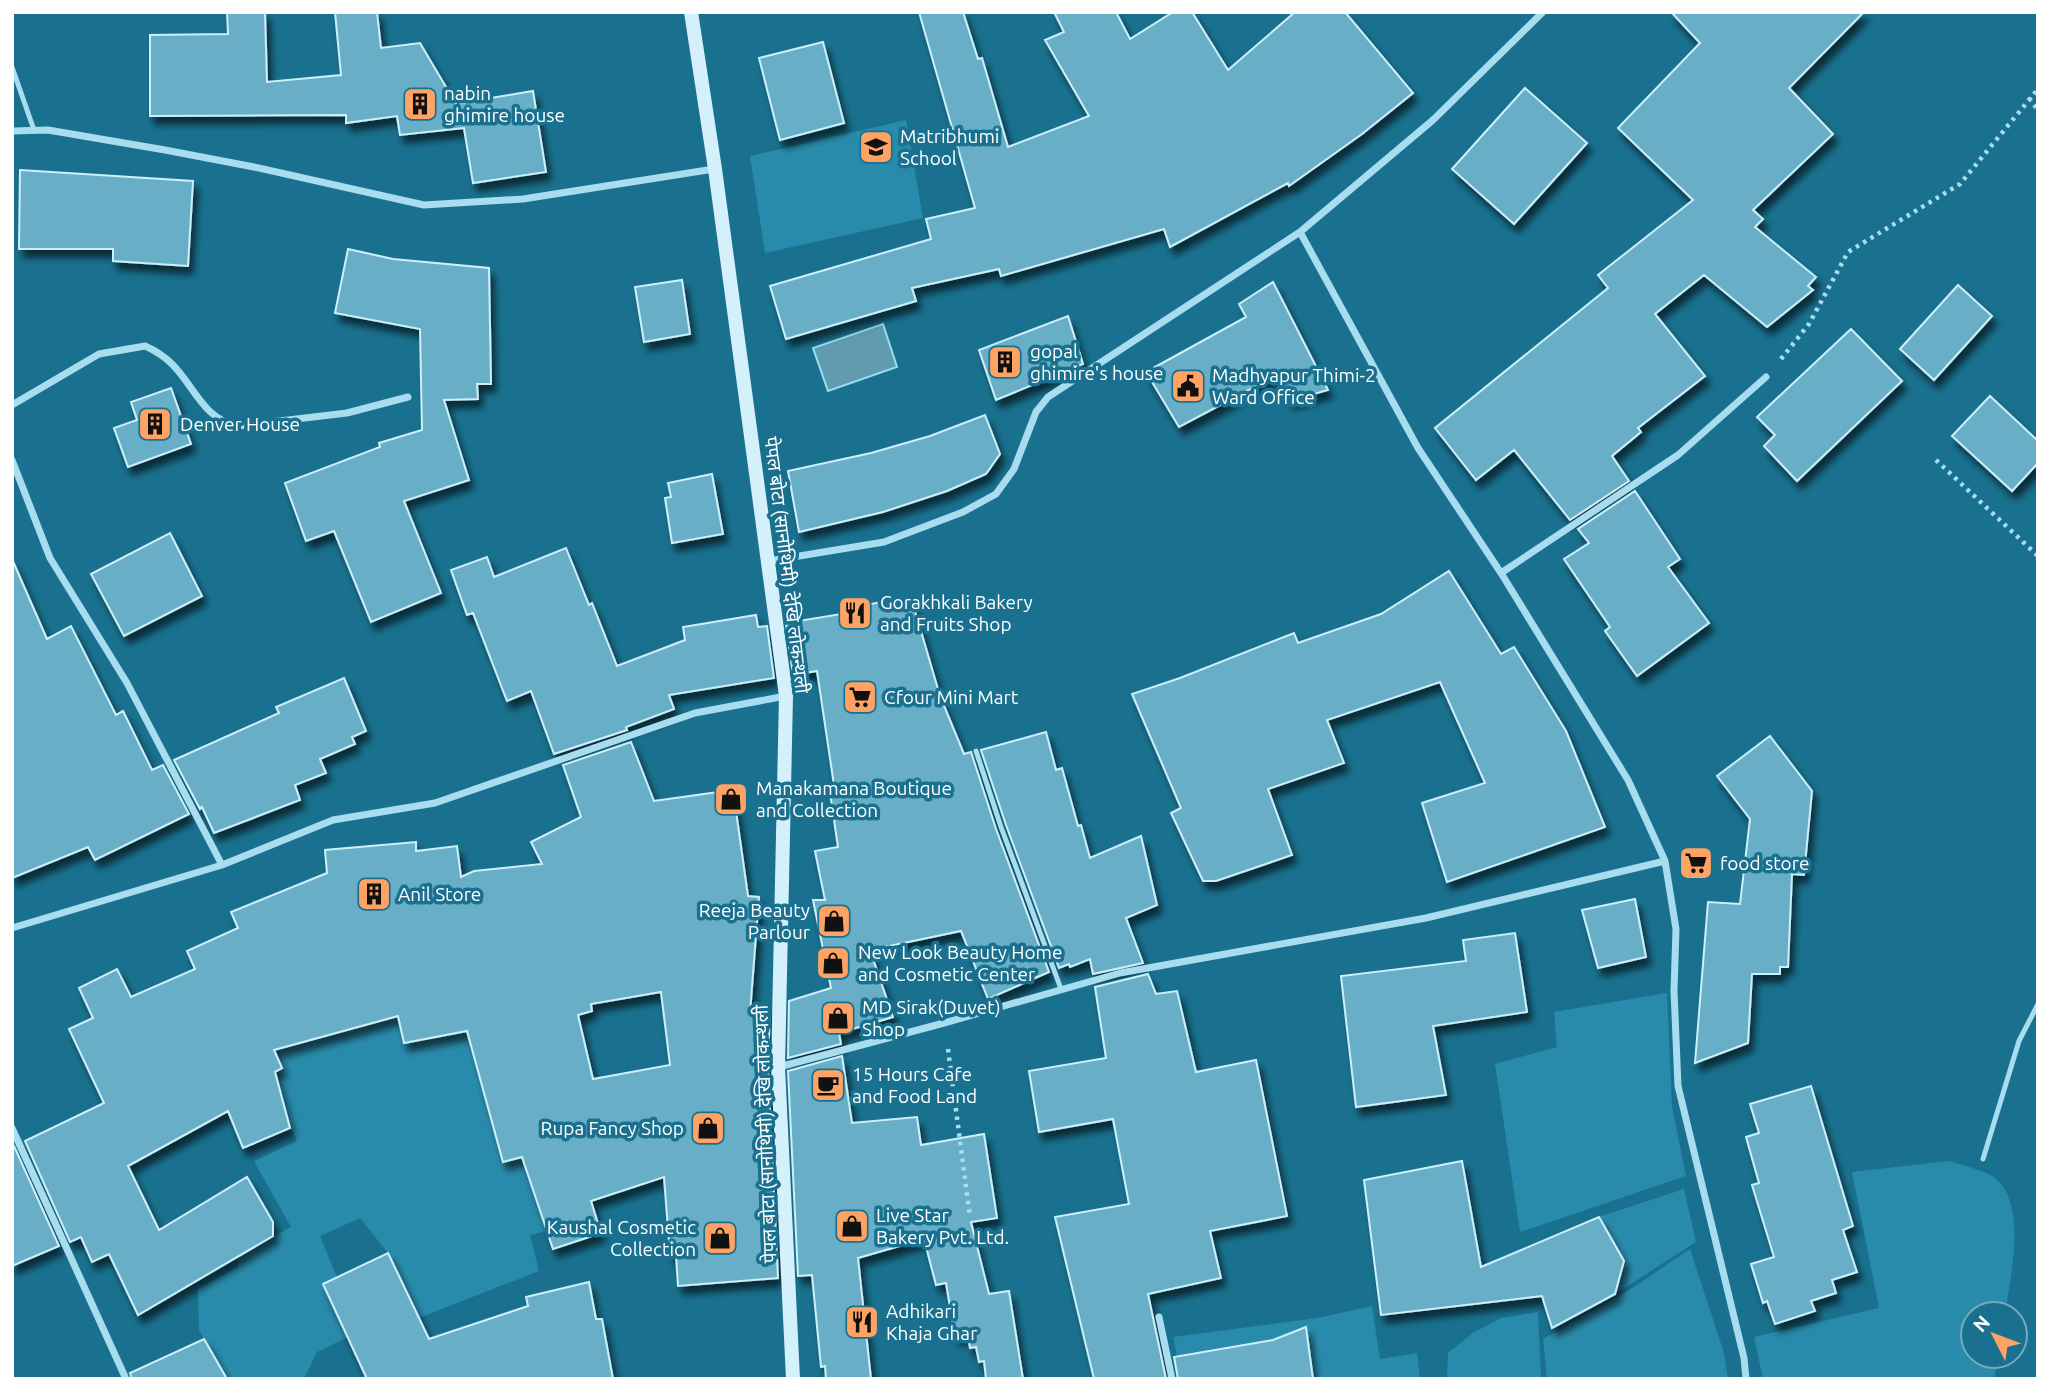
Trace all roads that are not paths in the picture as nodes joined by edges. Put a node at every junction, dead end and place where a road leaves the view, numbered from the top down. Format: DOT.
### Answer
graph roads {
  1 [pos="691,12"];
  2 [pos="1543,12"];
  3 [pos="12,67"];
  4 [pos="34,130"];
  5 [pos="12,131"];
  6 [pos="715,169"];
  7 [pos="1300,232"];
  8 [pos="1766,377"];
  9 [pos="408,397"];
  10 [pos="12,405"];
  11 [pos="12,460"];
  12 [pos="768,562"];
  13 [pos="1501,573"];
  14 [pos="786,696"];
  15 [pos="976,751"];
  16 [pos="1665,862"];
  17 [pos="222,865"];
  18 [pos="12,928"];
  19 [pos="1061,989"];
  20 [pos="2038,1004"];
  21 [pos="778,1067"];
  22 [pos="12,1128"];
  23 [pos="1983,1159"];
  24 [pos="1159,1317"];
  25 [pos="126,1379"];
  26 [pos="793,1379"];
  27 [pos="1172,1379"];
  28 [pos="1746,1379"];
  1 -- 6 [label="main road, पेपल बोटा (सानोथिमी) देखि लोकन्थली"];
  2 -- 7 [label="street"];
  3 -- 4 [label="lane"];
  4 -- 5 [label="street"];
  4 -- 6 [label="street"];
  6 -- 12 [label="main road, पेपल बोटा (सानोथिमी) देखि लोकन्थली"];
  7 -- 12 [label="street"];
  7 -- 13 [label="street"];
  8 -- 13 [label="street"];
  9 -- 10 [label="street"];
  11 -- 17 [label="street"];
  12 -- 14 [label="main road, पेपल बोटा (सानोथिमी) देखि लोकन्थली"];
  13 -- 16 [label="street"];
  14 -- 17 [label="street"];
  14 -- 21 [label="main road, पेपल बोटा (सानोथिमी) देखि लोकन्थली"];
  15 -- 19 [label="lane"];
  16 -- 19 [label="street"];
  16 -- 28 [label="street"];
  17 -- 18 [label="street"];
  19 -- 21 [label="street"];
  20 -- 23 [label="lane"];
  21 -- 26 [label="main road, पेपल बोटा (सानोथिमी) देखि लोकन्थली"];
  22 -- 25 [label="street"];
  24 -- 27 [label="street"];
}
